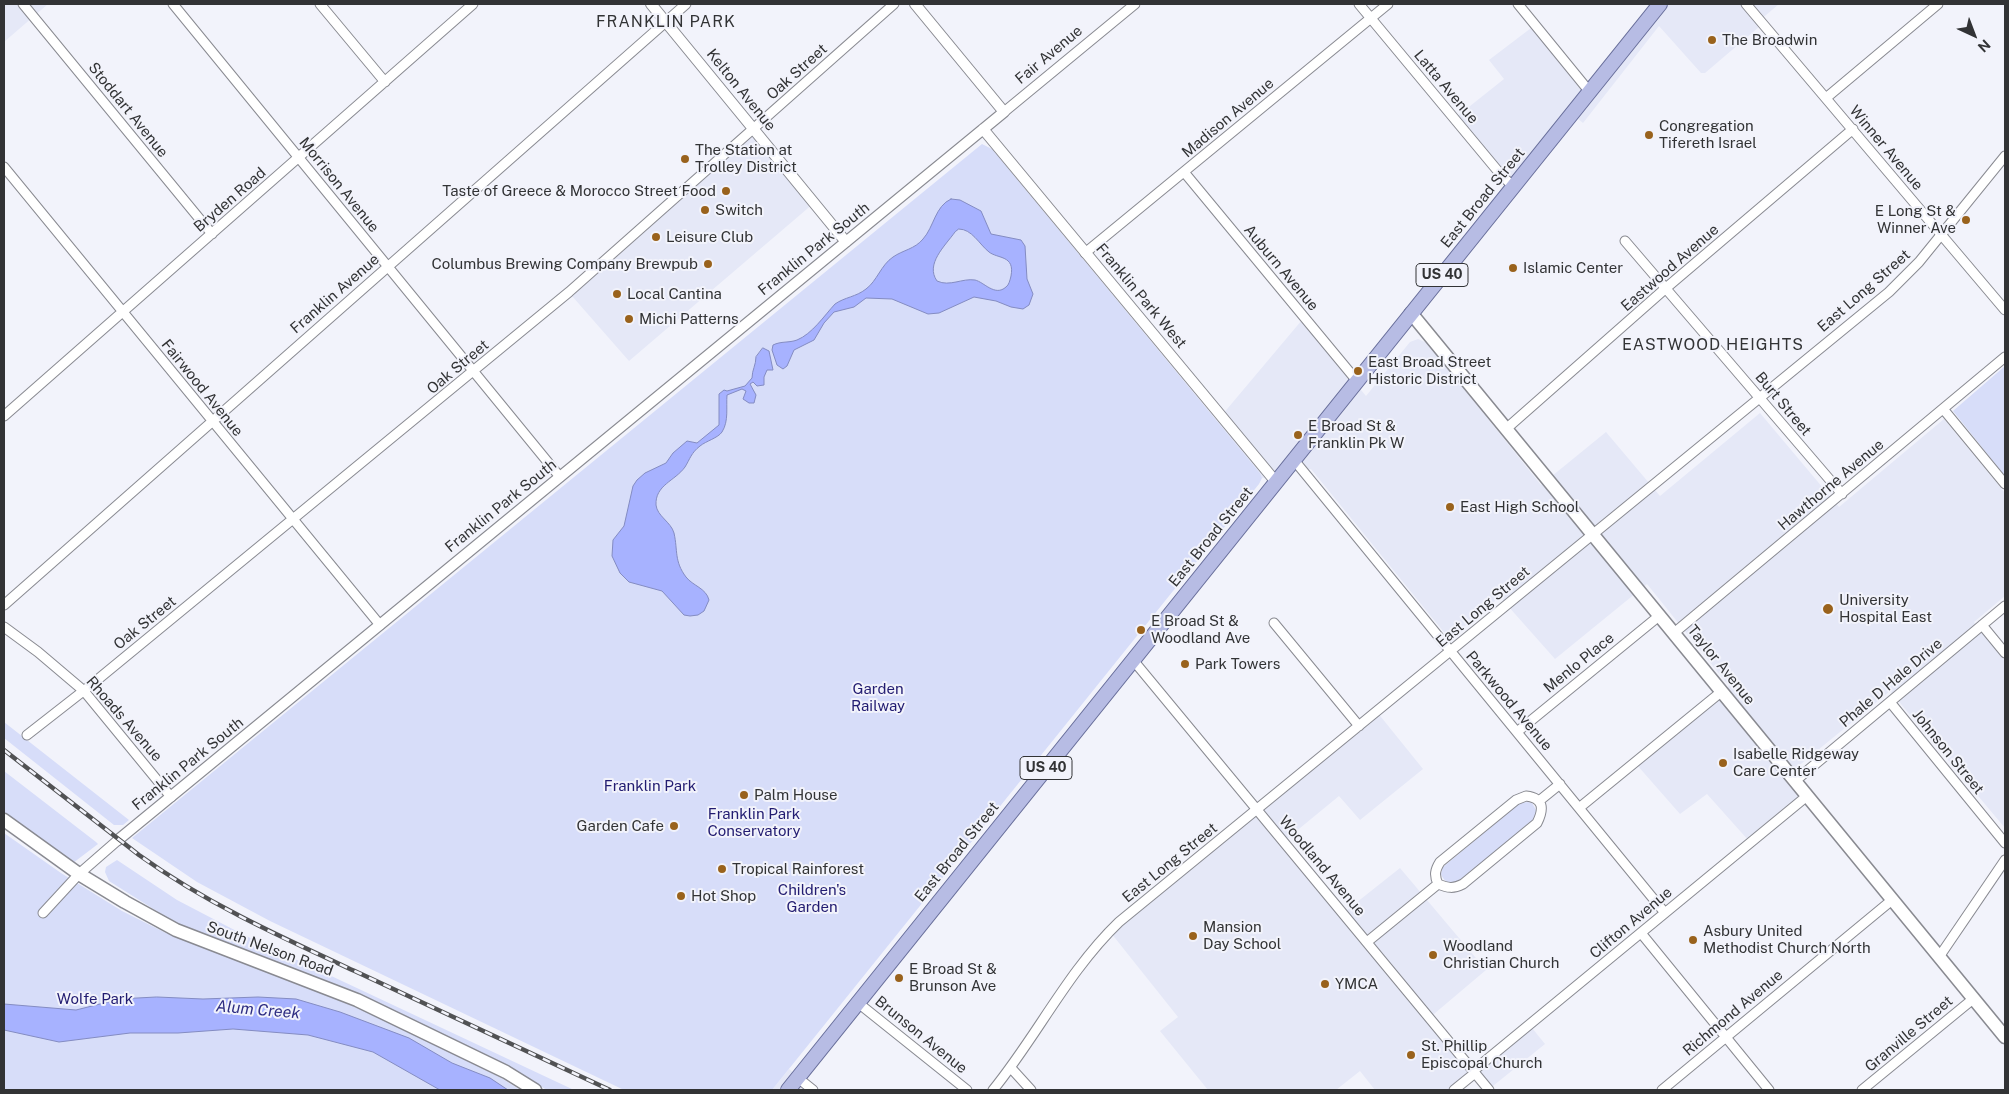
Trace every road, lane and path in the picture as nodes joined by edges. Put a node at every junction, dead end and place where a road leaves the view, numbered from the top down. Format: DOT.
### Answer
graph roads {
  1 [pos="23,4"];
  2 [pos="173,4"];
  3 [pos="320,4"];
  4 [pos="473,4"];
  5 [pos="651,4"];
  6 [pos="686,4"];
  7 [pos="894,4"];
  8 [pos="915,4"];
  9 [pos="1135,4"];
  10 [pos="1359,4"];
  11 [pos="1388,4"];
  12 [pos="1518,4"];
  13 [pos="1660,4"];
  14 [pos="1746,4"];
  15 [pos="1938,4"];
  16 [pos="1371,18"];
  17 [pos="666,22"];
  18 [pos="385,82"];
  19 [pos="1589,91"];
  20 [pos="1826,98"];
  21 [pos="1004,112"];
  22 [pos="754,129"];
  23 [pos="983,129"];
  24 [pos="1853,129"];
  25 [pos="2005,156"];
  26 [pos="299,158"];
  27 [pos="4,167"];
  28 [pos="1184,172"];
  29 [pos="7,178"];
  30 [pos="1513,186"];
  31 [pos="212,234"];
  32 [pos="1942,235"];
  33 [pos="1626,241"];
  34 [pos="846,242"];
  35 [pos="1086,253"];
  36 [pos="388,266"];
  37 [pos="1666,288"];
  38 [pos="2005,310"];
  39 [pos="122,312"];
  40 [pos="1411,313"];
  41 [pos="2005,357"];
  42 [pos="474,371"];
  43 [pos="1357,381"];
  44 [pos="1760,398"];
  45 [pos="1944,410"];
  46 [pos="4,416"];
  47 [pos="212,421"];
  48 [pos="1506,428"];
  49 [pos="1294,460"];
  50 [pos="560,477"];
  51 [pos="1276,482"];
  52 [pos="2005,484"];
  53 [pos="1842,494"];
  54 [pos="293,520"];
  55 [pos="1593,534"];
  56 [pos="4,605"];
  57 [pos="2005,606"];
  58 [pos="1659,616"];
  59 [pos="1274,623"];
  60 [pos="380,625"];
  61 [pos="1982,625"];
  62 [pos="4,627"];
  63 [pos="1674,633"];
  64 [pos="1450,652"];
  65 [pos="2005,653"];
  66 [pos="1133,660"];
  67 [pos="84,691"];
  68 [pos="1721,692"];
  69 [pos="1890,702"];
  70 [pos="1359,726"];
  71 [pos="1516,732"];
  72 [pos="27,735"];
  73 [pos="1795,781"];
  74 [pos="1560,784"];
  75 [pos="1807,796"];
  76 [pos="172,797"];
  77 [pos="1539,800"];
  78 [pos="1579,808"];
  79 [pos="1258,810"];
  80 [pos="4,820"];
  81 [pos="118,840"];
  82 [pos="2005,843"];
  83 [pos="2005,860"];
  84 [pos="79,874"];
  85 [pos="1438,884"];
  86 [pos="1892,900"];
  87 [pos="43,912"];
  88 [pos="1665,913"];
  89 [pos="1641,933"];
  90 [pos="1367,942"];
  91 [pos="1939,957"];
  92 [pos="1973,999"];
  93 [pos="858,1002"];
  94 [pos="1726,1037"];
  95 [pos="2005,1037"];
  96 [pos="1011,1068"];
  97 [pos="1474,1072"];
  98 [pos="798,1078"];
  99 [pos="535,1090"];
  100 [pos="788,1090"];
  101 [pos="814,1090"];
  102 [pos="967,1090"];
  103 [pos="993,1090"];
  104 [pos="1031,1090"];
  105 [pos="1454,1090"];
  106 [pos="1489,1090"];
  107 [pos="1662,1090"];
  108 [pos="1769,1090"];
  109 [pos="1862,1090"];
  1 -- 31 [label="street, Stoddart Avenue"];
  2 -- 26 [label="street, Morrison Avenue"];
  3 -- 18 [label="street"];
  4 -- 18 [label="street, Bryden Road"];
  5 -- 17 [label="street, Kelton Avenue"];
  6 -- 17 [label="street, Franklin Avenue"];
  7 -- 22 [label="street, Oak Street"];
  8 -- 21 [label="street"];
  9 -- 21 [label="street, Fair Avenue"];
  10 -- 16 [label="street, Latta Avenue"];
  11 -- 16 [label="street, Madison Avenue"];
  12 -- 19 [label="street"];
  13 -- 19 [label="main road, East Broad Street / US 40"];
  14 -- 20 [label="street, Winner Avenue"];
  15 -- 20 [label="street"];
  16 -- 28 [label="street, Madison Avenue"];
  16 -- 30 [label="street, Latta Avenue"];
  17 -- 22 [label="street, Kelton Avenue"];
  17 -- 36 [label="street, Franklin Avenue"];
  18 -- 26 [label="street, Bryden Road"];
  19 -- 30 [label="main road, East Broad Street / US 40"];
  20 -- 24 [label="street, Winner Avenue"];
  21 -- 23 [label="street, Fair Avenue"];
  22 -- 34 [label="street, Kelton Avenue"];
  22 -- 42 [label="street, Oak Street"];
  23 -- 34 [label="street, Franklin Park South"];
  23 -- 35 [label="street, Franklin Park West"];
  24 -- 32 [label="street, Winner Avenue"];
  24 -- 37 [label="street, Eastwood Avenue"];
  25 -- 32 [label="street, East Long Street"];
  26 -- 31 [label="street, Bryden Road"];
  26 -- 36 [label="street, Morrison Avenue"];
  27 -- 29 [label="street, Fairwood Avenue"];
  28 -- 35 [label="street, Madison Avenue"];
  28 -- 43 [label="street, Auburn Avenue"];
  29 -- 39 [label="street, Fairwood Avenue"];
  30 -- 40 [label="main road, East Broad Street / US 40"];
  31 -- 39 [label="street, Bryden Road"];
  32 -- 38 [label="street, Winner Avenue"];
  32 -- 44 [label="street, East Long Street"];
  33 -- 37 [label="street, Burt Street"];
  34 -- 50 [label="street, Franklin Park South"];
  35 -- 51 [label="street, Franklin Park West"];
  36 -- 42 [label="street, Morrison Avenue"];
  36 -- 47 [label="street, Franklin Avenue"];
  37 -- 44 [label="street, Burt Street"];
  37 -- 48 [label="street, Eastwood Avenue"];
  39 -- 46 [label="street, Bryden Road"];
  39 -- 47 [label="street, Fairwood Avenue"];
  40 -- 43 [label="main road, East Broad Street / US 40"];
  40 -- 48 [label="main road, Taylor Avenue"];
  41 -- 45 [label="street, Hawthorne Avenue"];
  42 -- 50 [label="street, Morrison Avenue"];
  42 -- 54 [label="street, Oak Street"];
  43 -- 49 [label="main road, East Broad Street / US 40"];
  44 -- 53 [label="street, Burt Street"];
  44 -- 55 [label="street, East Long Street"];
  45 -- 52 [label="street"];
  45 -- 53 [label="street, Hawthorne Avenue"];
  47 -- 54 [label="street, Fairwood Avenue"];
  47 -- 56 [label="street, Franklin Avenue"];
  48 -- 55 [label="main road, Taylor Avenue"];
  49 -- 51 [label="main road, East Broad Street / US 40"];
  49 -- 64 [label="street, Parkwood Avenue"];
  50 -- 60 [label="street, Franklin Park South"];
  51 -- 66 [label="main road, East Broad Street / US 40"];
  53 -- 63 [label="street, Hawthorne Avenue"];
  54 -- 60 [label="street, Fairwood Avenue"];
  54 -- 67 [label="street, Oak Street"];
  55 -- 58 [label="main road, Taylor Avenue"];
  55 -- 64 [label="street, East Long Street"];
  57 -- 61 [label="street, Phale D Hale Drive"];
  58 -- 63 [label="main road, Taylor Avenue"];
  58 -- 71 [label="street, Menlo Place"];
  59 -- 70 [label="street"];
  60 -- 76 [label="street, Franklin Park South"];
  61 -- 65 [label="street"];
  61 -- 69 [label="street, Phale D Hale Drive"];
  62 -- 67 [label="street, Rhoads Avenue"];
  63 -- 68 [label="main road, Taylor Avenue"];
  64 -- 70 [label="street, East Long Street"];
  64 -- 71 [label="street, Parkwood Avenue"];
  66 -- 79 [label="street, Woodland Avenue"];
  66 -- 93 [label="main road, East Broad Street / US 40"];
  67 -- 72 [label="street, Oak Street"];
  67 -- 76 [label="street, Rhoads Avenue"];
  68 -- 73 [label="main road, Taylor Avenue"];
  68 -- 78 [label="street"];
  69 -- 73 [label="street, Phale D Hale Drive"];
  69 -- 82 [label="street, Johnson Street"];
  70 -- 79 [label="street, East Long Street"];
  71 -- 74 [label="street, Parkwood Avenue"];
  73 -- 75 [label="main road, Taylor Avenue"];
  74 -- 77 [label="street"];
  74 -- 78 [label="street, Parkwood Avenue"];
  75 -- 86 [label="main road, Taylor Avenue"];
  75 -- 88 [label="street, Clifton Avenue"];
  76 -- 81 [label="street, Franklin Park South"];
  77 -- 85 [label="street"];
  77 -- 85 [label="street"];
  78 -- 88 [label="street, Parkwood Avenue"];
  79 -- 90 [label="street, Woodland Avenue"];
  79 -- 96 [label="street, East Long Street"];
  80 -- 84 [label="main road, South Nelson Road"];
  81 -- 84 [label="street, Franklin Park South"];
  83 -- 91 [label="street"];
  84 -- 87 [label="street, Franklin Park South"];
  84 -- 99 [label="main road, South Nelson Road"];
  85 -- 90 [label="street"];
  86 -- 91 [label="main road, Taylor Avenue"];
  86 -- 94 [label="street, Richmond Avenue"];
  88 -- 89 [label="street, Clifton Avenue"];
  89 -- 94 [label="street"];
  89 -- 97 [label="street, Clifton Avenue"];
  90 -- 97 [label="street, Woodland Avenue"];
  91 -- 92 [label="main road, Taylor Avenue"];
  92 -- 95 [label="main road, Taylor Avenue"];
  92 -- 109 [label="street, Granville Street"];
  93 -- 98 [label="main road, East Broad Street / US 40"];
  93 -- 102 [label="street, Brunson Avenue"];
  94 -- 107 [label="street, Richmond Avenue"];
  94 -- 108 [label="street"];
  96 -- 103 [label="street, East Long Street"];
  96 -- 104 [label="street"];
  97 -- 105 [label="street, Clifton Avenue"];
  97 -- 106 [label="street, Woodland Avenue"];
  98 -- 100 [label="main road, East Broad Street / US 40"];
  98 -- 101 [label="street"];
}
